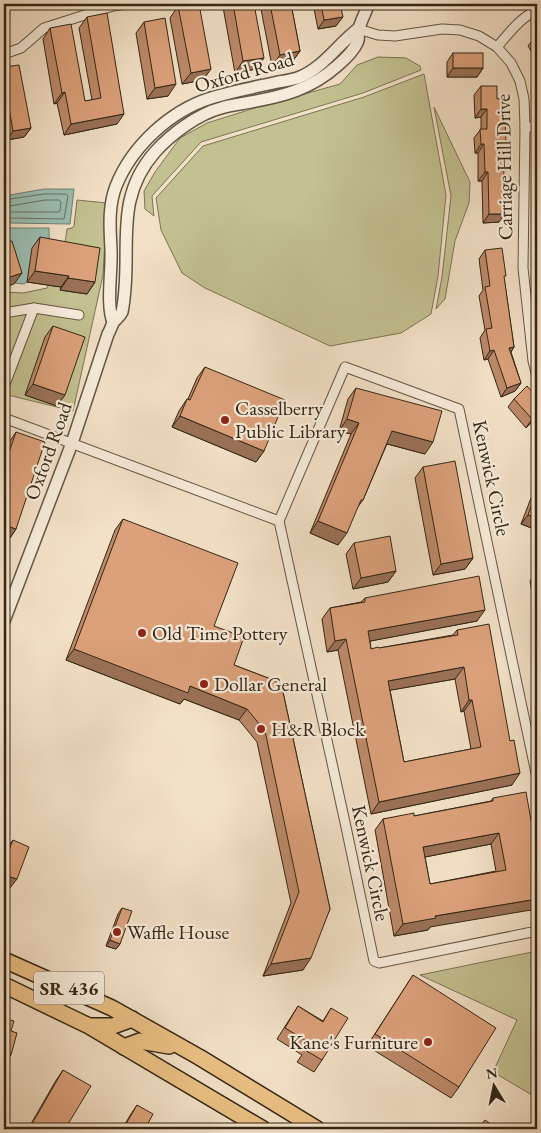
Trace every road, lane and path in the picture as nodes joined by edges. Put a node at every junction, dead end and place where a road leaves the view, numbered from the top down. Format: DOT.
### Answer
graph roads {
  1 [pos="127,4"];
  2 [pos="368,4"];
  3 [pos="537,10"];
  4 [pos="358,29"];
  5 [pos="497,46"];
  6 [pos="4,54"];
  7 [pos="525,126"];
  8 [pos="537,127"];
  9 [pos="34,308"];
  10 [pos="4,313"];
  11 [pos="79,315"];
  12 [pos="113,322"];
  13 [pos="537,377"];
  14 [pos="4,387"];
  15 [pos="4,418"];
  16 [pos="72,443"];
  17 [pos="279,521"];
  18 [pos="4,621"];
  19 [pos="537,778"];
  20 [pos="537,931"];
  21 [pos="4,960"];
  22 [pos="4,985"];
  23 [pos="132,1019"];
  24 [pos="89,1026"];
  25 [pos="124,1047"];
  26 [pos="183,1048"];
  27 [pos="263,1129"];
  28 [pos="317,1129"];
  1 -- 6 [label="street"];
  2 -- 4 [label="street, Oxford Road"];
  3 -- 5 [label="street"];
  4 -- 5 [label="street, Carriage Hill Drive"];
  4 -- 12 [label="street, Oxford Road"];
  4 -- 12 [label="street, Oxford Road"];
  5 -- 7 [label="street, Carriage Hill Drive"];
  7 -- 8 [label="street"];
  7 -- 13 [label="street, Carriage Hill Drive"];
  9 -- 10 [label="street"];
  9 -- 11 [label="street"];
  9 -- 14 [label="street"];
  12 -- 16 [label="street, Oxford Road"];
  15 -- 16 [label="street"];
  16 -- 17 [label="street"];
  16 -- 18 [label="street, Oxford Road"];
  17 -- 19 [label="street, Kenwick Circle"];
  17 -- 20 [label="street, Kenwick Circle"];
  21 -- 23 [label="main road, SR 436"];
  22 -- 24 [label="main road, SR 436"];
  23 -- 24 [label="main road"];
  23 -- 26 [label="main road, SR 436"];
  24 -- 25 [label="main road, SR 436"];
  25 -- 26 [label="main road"];
  25 -- 27 [label="main road, SR 436"];
  26 -- 28 [label="main road, SR 436"];
}
